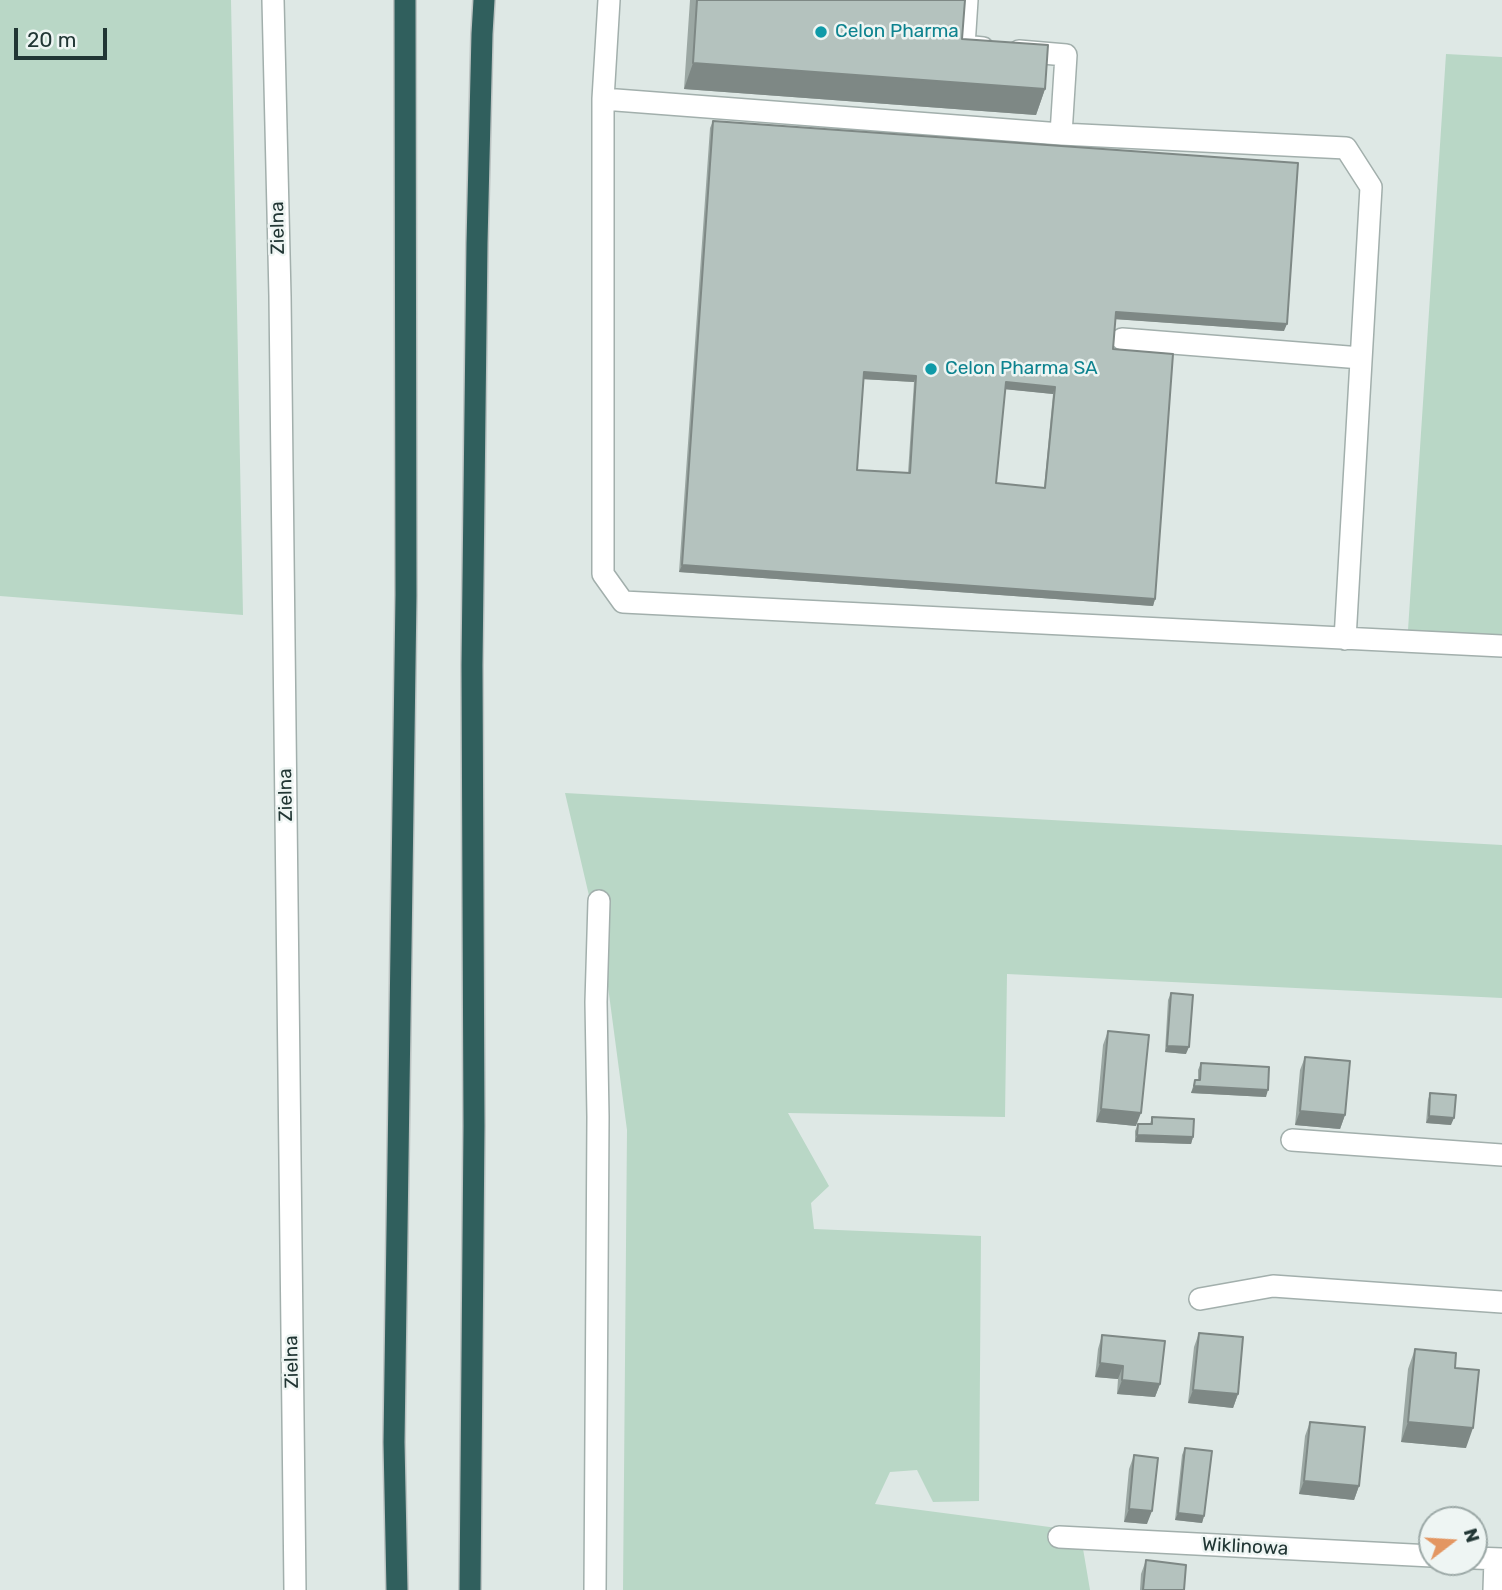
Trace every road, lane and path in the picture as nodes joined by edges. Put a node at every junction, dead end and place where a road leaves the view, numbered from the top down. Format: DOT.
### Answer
graph roads {
  1 [pos="272,0"];
  2 [pos="405,0"];
  3 [pos="484,0"];
  4 [pos="609,0"];
  5 [pos="967,0"];
  6 [pos="603,99"];
  7 [pos="1061,134"];
  8 [pos="1122,339"];
  9 [pos="1362,358"];
  10 [pos="1345,639"];
  11 [pos="1502,646"];
  12 [pos="599,901"];
  13 [pos="1292,1140"];
  14 [pos="1502,1154"];
  15 [pos="1200,1299"];
  16 [pos="1502,1302"];
  17 [pos="1059,1537"];
  18 [pos="1418,1555"];
  19 [pos="1490,1559"];
  20 [pos="295,1590"];
  21 [pos="397,1590"];
  22 [pos="470,1590"];
  23 [pos="595,1590"];
  24 [pos="1494,1590"];
  1 -- 20 [label="street, Zielna"];
  2 -- 21 [label="highway"];
  3 -- 22 [label="highway"];
  4 -- 6 [label="street"];
  5 -- 7 [label="street"];
  6 -- 7 [label="street"];
  6 -- 10 [label="street"];
  7 -- 9 [label="street"];
  8 -- 9 [label="street"];
  9 -- 10 [label="street"];
  10 -- 11 [label="street"];
  12 -- 23 [label="street"];
  13 -- 14 [label="street"];
  15 -- 16 [label="street"];
  17 -- 18 [label="street, Wiklinowa"];
  19 -- 24 [label="street"];
}
